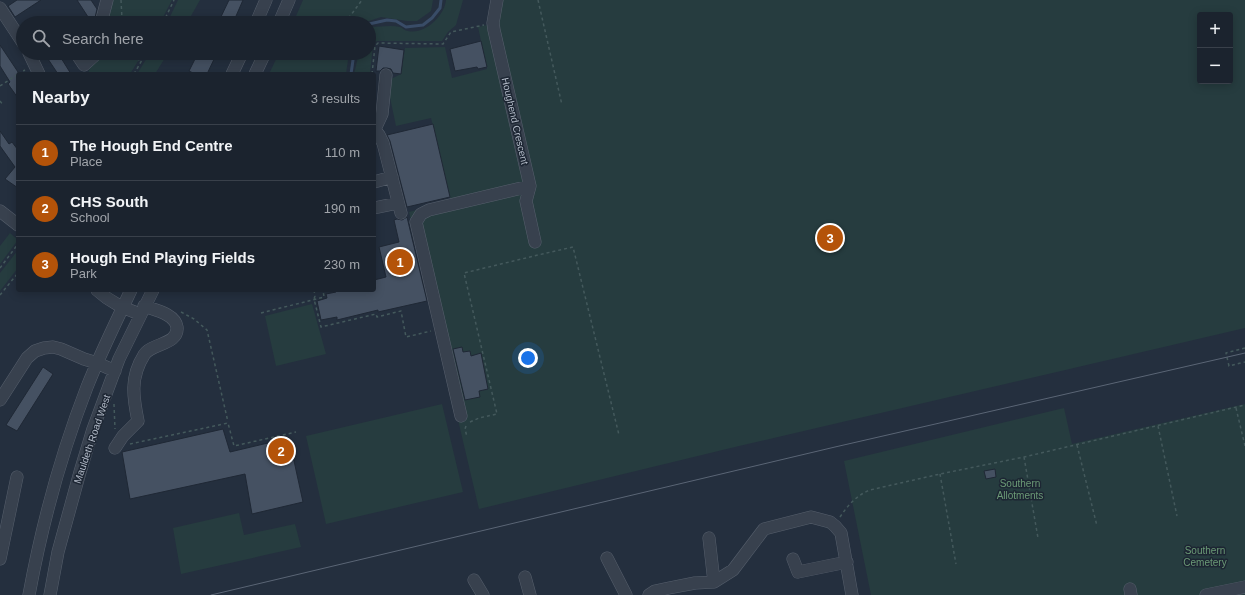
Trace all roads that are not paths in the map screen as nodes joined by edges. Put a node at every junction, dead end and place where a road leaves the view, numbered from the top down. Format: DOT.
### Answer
graph roads {
  1 [pos="107,0"];
  2 [pos="266,0"];
  3 [pos="289,0"];
  4 [pos="497,0"];
  5 [pos="0,8"];
  6 [pos="105,16"];
  7 [pos="259,16"];
  8 [pos="282,16"];
  9 [pos="16,31"];
  10 [pos="32,60"];
  11 [pos="81,60"];
  12 [pos="90,60"];
  13 [pos="239,60"];
  14 [pos="262,60"];
  15 [pos="38,72"];
  16 [pos="233,72"];
  17 [pos="256,72"];
  18 [pos="386,75"];
  19 [pos="376,125"];
  20 [pos="376,132"];
  21 [pos="392,178"];
  22 [pos="376,182"];
  23 [pos="530,186"];
  24 [pos="376,208"];
  25 [pos="0,211"];
  26 [pos="16,223"];
  27 [pos="535,242"];
  28 [pos="98,292"];
  29 [pos="128,292"];
  30 [pos="130,292"];
  31 [pos="146,302"];
  32 [pos="123,308"];
  33 [pos="97,364"];
  34 [pos="114,371"];
  35 [pos="0,400"];
  36 [pos="461,416"];
  37 [pos="115,448"];
  38 [pos="17,477"];
  39 [pos="709,538"];
  40 [pos="607,558"];
  41 [pos="0,559"];
  42 [pos="792,559"];
  43 [pos="847,562"];
  44 [pos="525,577"];
  45 [pos="474,580"];
  46 [pos="714,582"];
  47 [pos="1245,587"];
  48 [pos="670,591"];
  49 [pos="479,594"];
  50 [pos="29,595"];
  51 [pos="50,595"];
  52 [pos="530,595"];
  53 [pos="626,595"];
  54 [pos="649,595"];
  55 [pos="852,595"];
  56 [pos="1206,595"];
  1 -- 6 [label="street"];
  2 -- 7 [label="street"];
  3 -- 8 [label="street"];
  4 -- 23 [label="street, Houghend Crescent"];
  5 -- 9 [label="street"];
  10 -- 15 [label="street"];
  11 -- 12 [label="street"];
  13 -- 16 [label="street"];
  14 -- 17 [label="street"];
  18 -- 19 [label="street"];
  20 -- 21 [label="street"];
  21 -- 22 [label="street"];
  21 -- 24 [label="street"];
  23 -- 27 [label="street, Houghend Crescent"];
  23 -- 36 [label="street"];
  25 -- 26 [label="street"];
  28 -- 32 [label="street"];
  29 -- 32 [label="street"];
  30 -- 31 [label="street"];
  31 -- 32 [label="street"];
  31 -- 34 [label="street, Mauldeth Road West"];
  31 -- 37 [label="street"];
  32 -- 33 [label="street"];
  33 -- 34 [label="street"];
  33 -- 35 [label="street"];
  33 -- 50 [label="street"];
  34 -- 51 [label="street, Mauldeth Road West"];
  38 -- 41 [label="street"];
  39 -- 46 [label="street"];
  40 -- 53 [label="street"];
  42 -- 43 [label="street"];
  43 -- 46 [label="street"];
  43 -- 55 [label="street"];
  44 -- 52 [label="street"];
  45 -- 49 [label="street"];
  46 -- 48 [label="street"];
  47 -- 56 [label="street"];
  48 -- 54 [label="street"];
}
